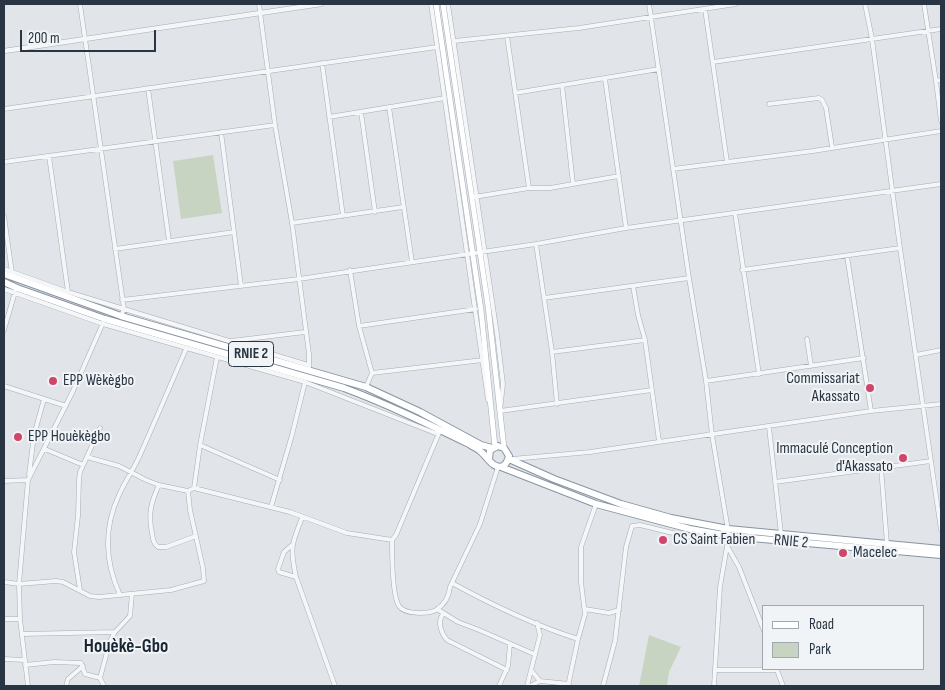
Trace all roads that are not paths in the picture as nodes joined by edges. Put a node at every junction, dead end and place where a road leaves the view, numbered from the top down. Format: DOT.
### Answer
graph roads {
  1 [pos="80,4"];
  2 [pos="259,4"];
  3 [pos="321,4"];
  4 [pos="431,4"];
  5 [pos="436,4"];
  6 [pos="443,4"];
  7 [pos="448,4"];
  8 [pos="650,4"];
  9 [pos="736,4"];
  10 [pos="866,4"];
  11 [pos="924,4"];
  12 [pos="704,9"];
  13 [pos="261,12"];
  14 [pos="651,17"];
  15 [pos="941,29"];
  16 [pos="928,31"];
  17 [pos="507,36"];
  18 [pos="85,39"];
  19 [pos="872,39"];
  20 [pos="454,41"];
  21 [pos="437,47"];
  22 [pos="4,51"];
  23 [pos="712,62"];
  24 [pos="322,63"];
  25 [pos="659,69"];
  26 [pos="268,71"];
  27 [pos="605,79"];
  28 [pos="936,80"];
  29 [pos="941,80"];
  30 [pos="562,85"];
  31 [pos="148,88"];
  32 [pos="515,93"];
  33 [pos="94,97"];
  34 [pos="445,98"];
  35 [pos="769,104"];
  36 [pos="389,107"];
  37 [pos="4,109"];
  38 [pos="361,112"];
  39 [pos="329,117"];
  40 [pos="941,121"];
  41 [pos="275,125"];
  42 [pos="941,130"];
  43 [pos="221,132"];
  44 [pos="885,138"];
  45 [pos="155,141"];
  46 [pos="832,147"];
  47 [pos="101,148"];
  48 [pos="48,156"];
  49 [pos="4,162"];
  50 [pos="727,162"];
  51 [pos="673,169"];
  52 [pos="619,176"];
  53 [pos="574,184"];
  54 [pos="941,184"];
  55 [pos="530,188"];
  56 [pos="892,190"];
  57 [pos="474,197"];
  58 [pos="403,207"];
  59 [pos="375,212"];
  60 [pos="735,213"];
  61 [pos="4,216"];
  62 [pos="343,216"];
  63 [pos="681,220"];
  64 [pos="292,223"];
  65 [pos="626,228"];
  66 [pos="234,232"];
  67 [pos="170,241"];
  68 [pos="536,244"];
  69 [pos="900,248"];
  70 [pos="115,249"];
  71 [pos="482,251"];
  72 [pos="470,252"];
  73 [pos="847,256"];
  74 [pos="412,262"];
  75 [pos="4,269"];
  76 [pos="350,270"];
  77 [pos="742,270"];
  78 [pos="4,274"];
  79 [pos="12,274"];
  80 [pos="689,278"];
  81 [pos="300,279"];
  82 [pos="4,282"];
  83 [pos="241,286"];
  84 [pos="633,286"];
  85 [pos="4,289"];
  86 [pos="16,290"];
  87 [pos="68,292"];
  88 [pos="544,298"];
  89 [pos="122,300"];
  90 [pos="476,309"];
  91 [pos="122,313"];
  92 [pos="104,321"];
  93 [pos="359,326"];
  94 [pos="4,330"];
  95 [pos="305,332"];
  96 [pos="807,339"];
  97 [pos="645,340"];
  98 [pos="228,342"];
  99 [pos="186,349"];
  100 [pos="941,350"];
  101 [pos="552,352"];
  102 [pos="218,355"];
  103 [pos="916,355"];
  104 [pos="864,358"];
  105 [pos="483,360"];
  106 [pos="811,366"];
  107 [pos="372,373"];
  108 [pos="307,374"];
  109 [pos="759,374"];
  110 [pos="706,382"];
  111 [pos="4,386"];
  112 [pos="366,387"];
  113 [pos="652,390"];
  114 [pos="44,399"];
  115 [pos="557,404"];
  116 [pos="941,404"];
  117 [pos="66,406"];
  118 [pos="923,407"];
  119 [pos="500,411"];
  120 [pos="871,411"];
  121 [pos="492,412"];
  122 [pos="769,427"];
  123 [pos="100,428"];
  124 [pos="441,432"];
  125 [pos="712,435"];
  126 [pos="659,441"];
  127 [pos="200,445"];
  128 [pos="45,448"];
  129 [pos="494,448"];
  130 [pos="504,448"];
  131 [pos="87,457"];
  132 [pos="488,458"];
  133 [pos="509,459"];
  134 [pos="931,461"];
  135 [pos="83,465"];
  136 [pos="499,467"];
  137 [pos="881,467"];
  138 [pos="133,473"];
  139 [pos="28,478"];
  140 [pos="280,480"];
  141 [pos="4,481"];
  142 [pos="775,482"];
  143 [pos="159,485"];
  144 [pos="194,488"];
  145 [pos="188,491"];
  146 [pos="939,503"];
  147 [pos="596,504"];
  148 [pos="271,507"];
  149 [pos="302,518"];
  150 [pos="941,530"];
  151 [pos="780,534"];
  152 [pos="196,536"];
  153 [pos="728,538"];
  154 [pos="392,540"];
  155 [pos="888,544"];
  156 [pos="292,545"];
  157 [pos="941,548"];
  158 [pos="941,555"];
  159 [pos="296,577"];
  160 [pos="4,582"];
  161 [pos="452,583"];
  162 [pos="19,584"];
  163 [pos="80,590"];
  164 [pos="132,594"];
  165 [pos="120,595"];
  166 [pos="436,609"];
  167 [pos="585,609"];
  168 [pos="619,610"];
  169 [pos="443,614"];
  170 [pos="4,619"];
  171 [pos="20,620"];
  172 [pos="537,624"];
  173 [pos="762,626"];
  174 [pos="552,630"];
  175 [pos="114,632"];
  176 [pos="22,634"];
  177 [pos="540,635"];
  178 [pos="578,639"];
  179 [pos="510,644"];
  180 [pos="534,654"];
  181 [pos="4,659"];
  182 [pos="24,662"];
  183 [pos="83,666"];
  184 [pos="507,670"];
  185 [pos="532,670"];
  186 [pos="715,670"];
  187 [pos="777,670"];
  188 [pos="100,678"];
  189 [pos="540,681"];
  190 [pos="568,685"];
  191 [pos="28,686"];
  192 [pos="66,686"];
  193 [pos="104,686"];
  194 [pos="334,686"];
  195 [pos="498,686"];
  196 [pos="528,686"];
  197 [pos="602,686"];
  198 [pos="714,686"];
  199 [pos="783,686"];
  1 -- 18 [label="street"];
  2 -- 13 [label="street"];
  3 -- 13 [label="street"];
  4 -- 21 [label="street"];
  5 -- 72 [label="main road"];
  6 -- 57 [label="main road"];
  7 -- 20 [label="street"];
  8 -- 14 [label="street"];
  9 -- 12 [label="street"];
  10 -- 19 [label="street"];
  11 -- 16 [label="street"];
  12 -- 14 [label="street"];
  12 -- 23 [label="street"];
  13 -- 18 [label="street"];
  13 -- 26 [label="street"];
  14 -- 17 [label="street"];
  14 -- 25 [label="street"];
  15 -- 16 [label="street"];
  16 -- 19 [label="street"];
  16 -- 28 [label="street"];
  17 -- 20 [label="street"];
  17 -- 32 [label="street"];
  18 -- 22 [label="street"];
  18 -- 33 [label="street"];
  19 -- 23 [label="street"];
  19 -- 44 [label="street"];
  20 -- 57 [label="street"];
  21 -- 24 [label="street"];
  21 -- 34 [label="street"];
  23 -- 50 [label="street"];
  24 -- 26 [label="street"];
  24 -- 39 [label="street"];
  25 -- 27 [label="street"];
  25 -- 51 [label="street"];
  26 -- 31 [label="street"];
  26 -- 41 [label="street"];
  27 -- 30 [label="street"];
  27 -- 52 [label="street"];
  28 -- 29 [label="street"];
  28 -- 40 [label="street"];
  30 -- 32 [label="street"];
  30 -- 53 [label="street"];
  31 -- 33 [label="street"];
  31 -- 45 [label="street"];
  32 -- 55 [label="street"];
  33 -- 37 [label="street"];
  33 -- 47 [label="street"];
  34 -- 36 [label="street"];
  34 -- 72 [label="street"];
  35 -- 46 [label="street"];
  36 -- 38 [label="street"];
  36 -- 58 [label="street"];
  38 -- 39 [label="street"];
  38 -- 59 [label="street"];
  39 -- 62 [label="street"];
  41 -- 43 [label="street"];
  41 -- 64 [label="street"];
  42 -- 44 [label="street"];
  43 -- 45 [label="street"];
  43 -- 66 [label="street"];
  44 -- 46 [label="street"];
  44 -- 56 [label="street"];
  45 -- 47 [label="street"];
  45 -- 67 [label="street"];
  46 -- 50 [label="street"];
  47 -- 48 [label="street"];
  47 -- 70 [label="street"];
  48 -- 49 [label="street"];
  48 -- 87 [label="street"];
  50 -- 51 [label="street"];
  51 -- 63 [label="street"];
  52 -- 53 [label="street"];
  52 -- 65 [label="street"];
  53 -- 55 [label="street"];
  54 -- 56 [label="street"];
  55 -- 57 [label="street"];
  56 -- 60 [label="street"];
  56 -- 69 [label="street"];
  57 -- 71 [label="main road"];
  58 -- 59 [label="street"];
  58 -- 74 [label="street"];
  59 -- 62 [label="street"];
  60 -- 63 [label="street"];
  60 -- 77 [label="street"];
  61 -- 79 [label="street"];
  62 -- 64 [label="street"];
  63 -- 65 [label="street"];
  63 -- 80 [label="street"];
  64 -- 81 [label="street"];
  65 -- 68 [label="street"];
  66 -- 67 [label="street"];
  66 -- 83 [label="street"];
  67 -- 70 [label="street"];
  68 -- 71 [label="street"];
  68 -- 88 [label="street"];
  69 -- 73 [label="street"];
  69 -- 103 [label="street"];
  70 -- 89 [label="street"];
  71 -- 72 [label="street"];
  71 -- 119 [label="main road"];
  72 -- 74 [label="street"];
  72 -- 90 [label="street"];
  72 -- 121 [label="main road"];
  73 -- 77 [label="street"];
  73 -- 104 [label="street"];
  74 -- 76 [label="street"];
  75 -- 79 [label="street"];
  76 -- 81 [label="street"];
  76 -- 93 [label="street"];
  77 -- 109 [label="street"];
  78 -- 79 [label="highway, RNIE 2 / RNIE 2"];
  79 -- 87 [label="street"];
  79 -- 91 [label="highway, RNIE 2 / RNIE 2"];
  80 -- 84 [label="street"];
  80 -- 110 [label="street"];
  81 -- 83 [label="street"];
  81 -- 95 [label="street"];
  82 -- 86 [label="highway, RNIE 2 / RNIE 2"];
  83 -- 89 [label="street"];
  84 -- 88 [label="street"];
  84 -- 97 [label="street"];
  85 -- 86 [label="street"];
  86 -- 92 [label="highway, RNIE 2 / RNIE 2"];
  86 -- 94 [label="street"];
  87 -- 91 [label="street"];
  88 -- 101 [label="street"];
  89 -- 91 [label="street"];
  90 -- 93 [label="street"];
  90 -- 105 [label="street"];
  91 -- 98 [label="street"];
  91 -- 108 [label="highway, RNIE 2 / RNIE 2"];
  92 -- 99 [label="street"];
  92 -- 102 [label="highway, RNIE 2 / RNIE 2"];
  92 -- 117 [label="street"];
  93 -- 107 [label="street"];
  95 -- 98 [label="street"];
  95 -- 108 [label="street"];
  96 -- 106 [label="street"];
  97 -- 101 [label="street"];
  97 -- 113 [label="street"];
  98 -- 108 [label="street"];
  99 -- 102 [label="street"];
  99 -- 138 [label="street"];
  100 -- 103 [label="street"];
  101 -- 115 [label="street"];
  102 -- 108 [label="highway, RNIE 2 / RNIE 2"];
  102 -- 127 [label="street"];
  103 -- 118 [label="street"];
  104 -- 106 [label="street"];
  104 -- 120 [label="street"];
  105 -- 107 [label="street"];
  105 -- 121 [label="street"];
  106 -- 109 [label="street"];
  107 -- 112 [label="street"];
  108 -- 112 [label="highway, RNIE 2 / RNIE 2"];
  108 -- 124 [label="highway, RNIE 2 / RNIE 2"];
  108 -- 140 [label="street"];
  109 -- 110 [label="street"];
  110 -- 125 [label="street"];
  111 -- 114 [label="street"];
  112 -- 129 [label="highway, RNIE 2 / RNIE 2"];
  113 -- 115 [label="street"];
  113 -- 126 [label="street"];
  114 -- 117 [label="street"];
  114 -- 139 [label="street"];
  115 -- 119 [label="street"];
  116 -- 118 [label="street"];
  117 -- 128 [label="street"];
  118 -- 120 [label="street"];
  118 -- 134 [label="street"];
  119 -- 130 [label="main road"];
  120 -- 122 [label="street"];
  121 -- 129 [label="main road"];
  122 -- 125 [label="street"];
  122 -- 142 [label="street"];
  123 -- 131 [label="street"];
  124 -- 132 [label="highway, RNIE 2 / RNIE 2"];
  124 -- 154 [label="street"];
  125 -- 126 [label="street"];
  125 -- 153 [label="street"];
  126 -- 133 [label="street"];
  127 -- 140 [label="street"];
  127 -- 144 [label="street"];
  128 -- 135 [label="street"];
  128 -- 139 [label="street"];
  129 -- 130 [label="highway, RNIE 2 / RNIE 2"];
  129 -- 132 [label="highway"];
  130 -- 133 [label="highway"];
  131 -- 135 [label="street"];
  131 -- 138 [label="street"];
  132 -- 136 [label="highway, RNIE 2 / RNIE 2"];
  133 -- 136 [label="highway"];
  133 -- 153 [label="highway, RNIE 2 / RNIE 2"];
  134 -- 137 [label="street"];
  134 -- 146 [label="street"];
  135 -- 163 [label="street"];
  136 -- 147 [label="highway, RNIE 2 / RNIE 2"];
  136 -- 161 [label="street"];
  137 -- 142 [label="street"];
  137 -- 155 [label="street"];
  138 -- 143 [label="street"];
  138 -- 165 [label="street"];
  139 -- 141 [label="street"];
  139 -- 162 [label="street"];
  140 -- 148 [label="street"];
  142 -- 151 [label="street"];
  143 -- 145 [label="street"];
  143 -- 152 [label="street"];
  144 -- 145 [label="street"];
  144 -- 148 [label="street"];
  145 -- 152 [label="street"];
  146 -- 150 [label="street"];
  147 -- 153 [label="highway, RNIE 2 / RNIE 2"];
  147 -- 167 [label="street"];
  148 -- 149 [label="street"];
  149 -- 154 [label="street"];
  149 -- 156 [label="street"];
  151 -- 153 [label="highway, RNIE 2 / RNIE 2"];
  151 -- 155 [label="highway, RNIE 2 / RNIE 2"];
  152 -- 164 [label="street"];
  153 -- 158 [label="highway, RNIE 2 / RNIE 2"];
  153 -- 168 [label="street"];
  153 -- 173 [label="street"];
  153 -- 186 [label="street"];
  154 -- 166 [label="street"];
  155 -- 157 [label="highway, RNIE 2 / RNIE 2"];
  156 -- 159 [label="street"];
  156 -- 159 [label="street"];
  159 -- 194 [label="street"];
  160 -- 162 [label="street"];
  161 -- 166 [label="street"];
  161 -- 172 [label="street"];
  162 -- 163 [label="street"];
  162 -- 171 [label="street"];
  163 -- 165 [label="street"];
  164 -- 165 [label="street"];
  164 -- 175 [label="street"];
  166 -- 169 [label="street"];
  167 -- 168 [label="street"];
  167 -- 178 [label="street"];
  168 -- 197 [label="street"];
  169 -- 179 [label="street"];
  169 -- 184 [label="street"];
  170 -- 171 [label="street"];
  171 -- 176 [label="street"];
  172 -- 174 [label="street"];
  172 -- 177 [label="street"];
  174 -- 177 [label="street"];
  174 -- 178 [label="street"];
  175 -- 176 [label="street"];
  175 -- 188 [label="street"];
  176 -- 182 [label="street"];
  177 -- 180 [label="street"];
  178 -- 190 [label="street"];
  179 -- 180 [label="street"];
  179 -- 184 [label="street"];
  180 -- 185 [label="street"];
  181 -- 182 [label="street"];
  182 -- 183 [label="street"];
  182 -- 191 [label="street"];
  183 -- 188 [label="street"];
  183 -- 192 [label="street"];
  184 -- 195 [label="street"];
  185 -- 189 [label="street"];
  185 -- 196 [label="street"];
  186 -- 187 [label="street"];
  186 -- 198 [label="street"];
  187 -- 199 [label="street"];
  188 -- 193 [label="street"];
  189 -- 190 [label="street"];
  189 -- 196 [label="street"];
}
